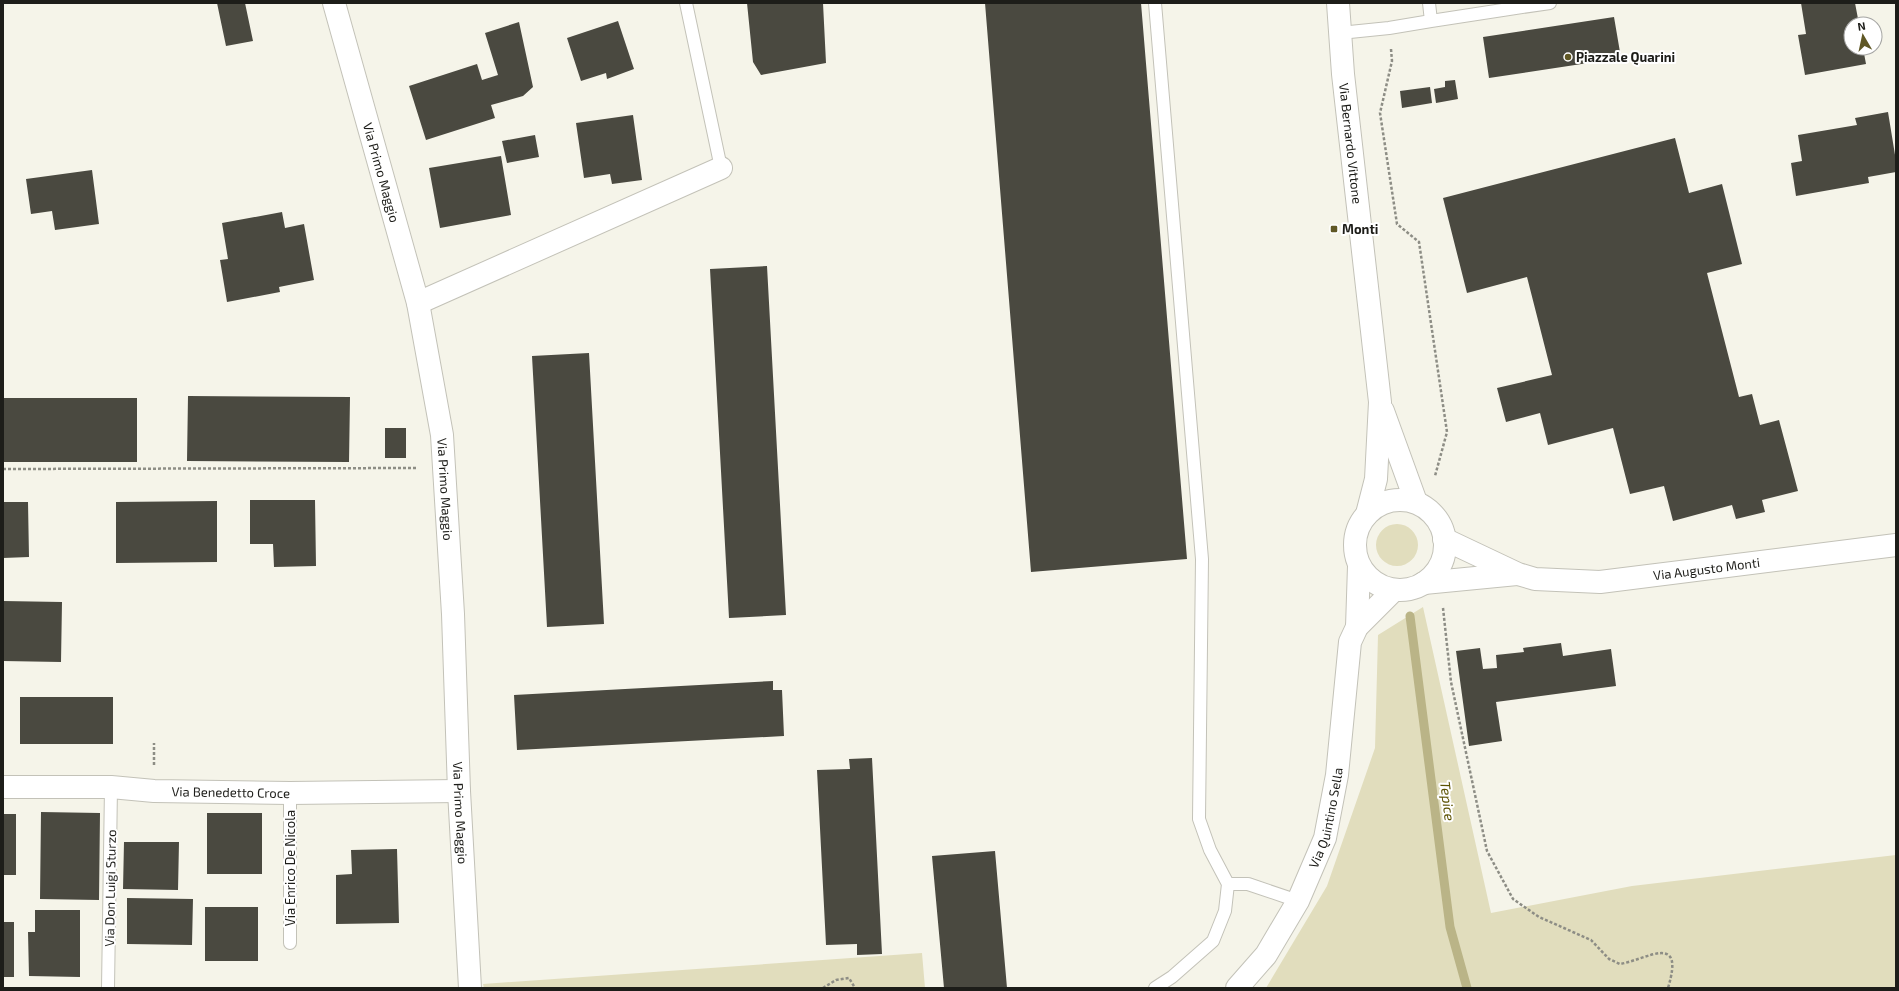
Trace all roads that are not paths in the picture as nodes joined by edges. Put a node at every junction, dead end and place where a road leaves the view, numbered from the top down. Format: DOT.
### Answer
graph roads {
  1 [pos="334,3"];
  2 [pos="686,3"];
  3 [pos="1156,3"];
  4 [pos="1338,3"];
  5 [pos="1429,3"];
  6 [pos="1550,3"];
  7 [pos="1509,6"];
  8 [pos="1431,21"];
  9 [pos="1340,33"];
  10 [pos="721,168"];
  11 [pos="418,303"];
  12 [pos="1380,402"];
  13 [pos="1421,505"];
  14 [pos="1367,514"];
  15 [pos="1444,539"];
  16 [pos="1896,545"];
  17 [pos="1359,566"];
  18 [pos="1518,574"];
  19 [pos="1424,583"];
  20 [pos="1394,590"];
  21 [pos="1357,627"];
  22 [pos="3,787"];
  23 [pos="111,787"];
  24 [pos="459,791"];
  25 [pos="290,793"];
  26 [pos="1228,884"];
  27 [pos="1298,901"];
  28 [pos="290,943"];
  29 [pos="108,988"];
  30 [pos="470,988"];
  31 [pos="1155,988"];
  32 [pos="1237,988"];
  1 -- 11 [label="street, Via Primo Maggio"];
  2 -- 10 [label="lane"];
  3 -- 26 [label="lane"];
  4 -- 9 [label="street, Via Bernardo Vittone"];
  5 -- 8 [label="lane"];
  6 -- 7 [label="lane"];
  7 -- 8 [label="lane"];
  8 -- 9 [label="lane"];
  9 -- 12 [label="street, Via Bernardo Vittone"];
  10 -- 11 [label="street"];
  11 -- 24 [label="street, Via Primo Maggio"];
  12 -- 13 [label="street, Via Bernardo Vittone"];
  12 -- 14 [label="street, Via Bernardo Vittone"];
  13 -- 14 [label="street"];
  13 -- 15 [label="street"];
  14 -- 17 [label="street"];
  15 -- 18 [label="street, Via Augusto Monti"];
  15 -- 19 [label="street"];
  16 -- 18 [label="street, Via Augusto Monti"];
  17 -- 20 [label="street"];
  17 -- 21 [label="street, Via Quintino Sella"];
  18 -- 19 [label="street, Via Augusto Monti"];
  19 -- 20 [label="street"];
  20 -- 21 [label="street, Via Quintino Sella"];
  21 -- 27 [label="street, Via Quintino Sella"];
  22 -- 23 [label="street, Via Benedetto Croce"];
  23 -- 25 [label="street, Via Benedetto Croce"];
  23 -- 29 [label="lane, Via Don Luigi Sturzo"];
  24 -- 25 [label="street, Via Benedetto Croce"];
  24 -- 30 [label="street, Via Primo Maggio"];
  25 -- 28 [label="lane, Via Enrico De Nicola"];
  26 -- 27 [label="lane"];
  26 -- 31 [label="lane"];
  27 -- 32 [label="street, Via Quintino Sella"];
}
